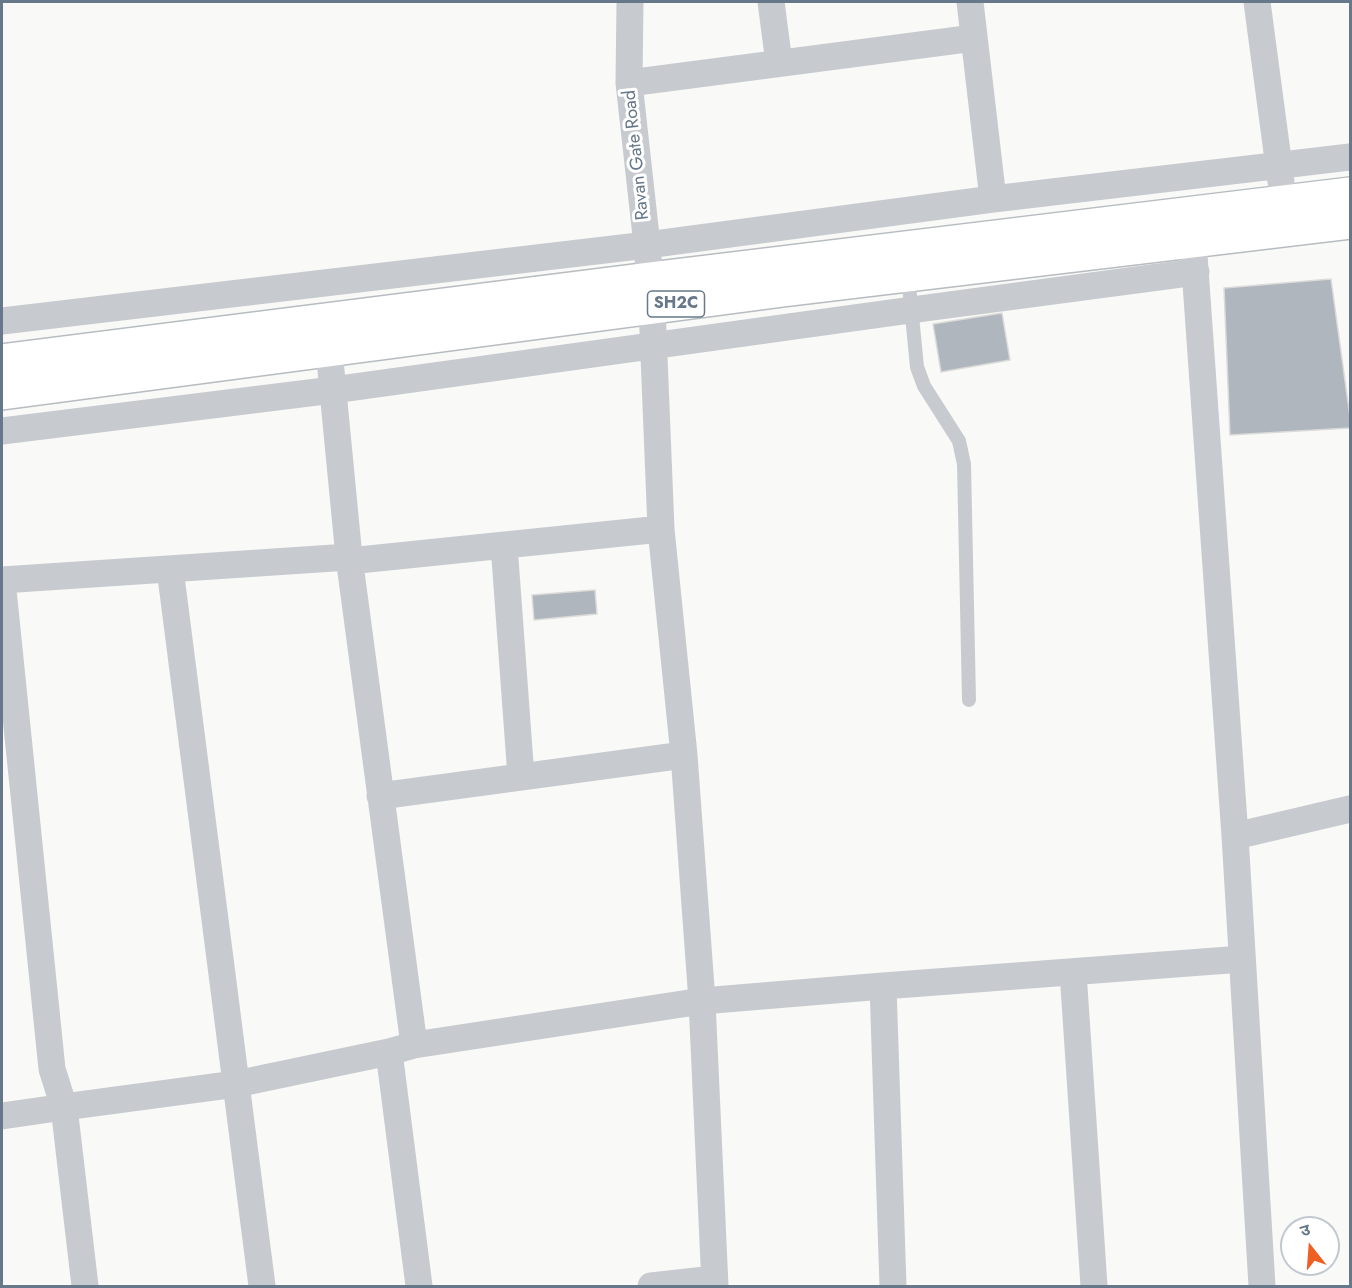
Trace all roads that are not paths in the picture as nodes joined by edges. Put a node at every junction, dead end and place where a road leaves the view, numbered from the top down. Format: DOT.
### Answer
graph roads {
  1 [pos="630,2"];
  2 [pos="771,2"];
  3 [pos="970,2"];
  4 [pos="1257,2"];
  5 [pos="974,38"];
  6 [pos="779,63"];
  7 [pos="629,83"];
  8 [pos="1350,157"];
  9 [pos="1279,165"];
  10 [pos="1350,194"];
  11 [pos="993,199"];
  12 [pos="1284,202"];
  13 [pos="1350,222"];
  14 [pos="1194,226"];
  15 [pos="647,245"];
  16 [pos="1196,272"];
  17 [pos="908,275"];
  18 [pos="650,293"];
  19 [pos="911,310"];
  20 [pos="2,321"];
  21 [pos="328,334"];
  22 [pos="653,345"];
  23 [pos="2,361"];
  24 [pos="333,390"];
  25 [pos="2,393"];
  26 [pos="2,431"];
  27 [pos="662,529"];
  28 [pos="504,545"];
  29 [pos="349,559"];
  30 [pos="170,569"];
  31 [pos="2,580"];
  32 [pos="969,700"];
  33 [pos="684,755"];
  34 [pos="521,777"];
  35 [pos="380,796"];
  36 [pos="1350,809"];
  37 [pos="1235,836"];
  38 [pos="1242,959"];
  39 [pos="1073,972"];
  40 [pos="883,986"];
  41 [pos="702,1001"];
  42 [pos="401,1048"];
  43 [pos="236,1083"];
  44 [pos="64,1107"];
  45 [pos="2,1116"];
  46 [pos="714,1283"];
  47 [pos="85,1287"];
  48 [pos="262,1287"];
  49 [pos="418,1287"];
  50 [pos="651,1287"];
  51 [pos="892,1287"];
  52 [pos="1094,1287"];
  53 [pos="1262,1287"];
  1 -- 7 [label="street, Ravan Gate Road"];
  2 -- 6 [label="street"];
  3 -- 5 [label="street"];
  4 -- 9 [label="street"];
  5 -- 6 [label="street"];
  5 -- 11 [label="street"];
  6 -- 7 [label="street"];
  7 -- 15 [label="street, Ravan Gate Road"];
  8 -- 9 [label="street"];
  9 -- 11 [label="street"];
  9 -- 12 [label="street"];
  10 -- 12 [label="main road, SH2C"];
  11 -- 15 [label="street"];
  12 -- 14 [label="main road, SH2C"];
  13 -- 14 [label="main road, SH2C"];
  14 -- 16 [label="street"];
  14 -- 17 [label="main road, SH2C"];
  14 -- 18 [label="main road, SH2C"];
  15 -- 18 [label="street, Ravan Gate Road"];
  15 -- 20 [label="street"];
  16 -- 19 [label="street"];
  16 -- 37 [label="street"];
  17 -- 18 [label="main road, SH2C"];
  17 -- 19 [label="lane"];
  18 -- 21 [label="main road, SH2C"];
  18 -- 22 [label="street, Ravan Gate Road"];
  19 -- 22 [label="street"];
  19 -- 32 [label="lane"];
  21 -- 23 [label="main road, SH2C"];
  21 -- 24 [label="street"];
  21 -- 25 [label="main road, SH2C"];
  22 -- 24 [label="street"];
  22 -- 27 [label="street, Ravan Gate Road"];
  24 -- 26 [label="street"];
  24 -- 29 [label="street"];
  27 -- 28 [label="street"];
  27 -- 33 [label="street, Ravan Gate Road"];
  28 -- 29 [label="street"];
  28 -- 34 [label="street"];
  29 -- 30 [label="street"];
  29 -- 35 [label="street"];
  30 -- 31 [label="street"];
  30 -- 43 [label="street"];
  31 -- 44 [label="street"];
  33 -- 34 [label="street"];
  33 -- 41 [label="street, Ravan Gate Road"];
  34 -- 35 [label="street"];
  35 -- 42 [label="street"];
  36 -- 37 [label="street"];
  37 -- 38 [label="street"];
  38 -- 39 [label="street"];
  38 -- 53 [label="street"];
  39 -- 40 [label="street"];
  39 -- 52 [label="street"];
  40 -- 41 [label="street"];
  40 -- 51 [label="street"];
  41 -- 42 [label="street"];
  41 -- 46 [label="street, Ravan Gate Road"];
  42 -- 43 [label="street"];
  42 -- 49 [label="street"];
  43 -- 44 [label="street"];
  43 -- 48 [label="street"];
  44 -- 45 [label="street"];
  44 -- 47 [label="street"];
  46 -- 50 [label="street"];
}
